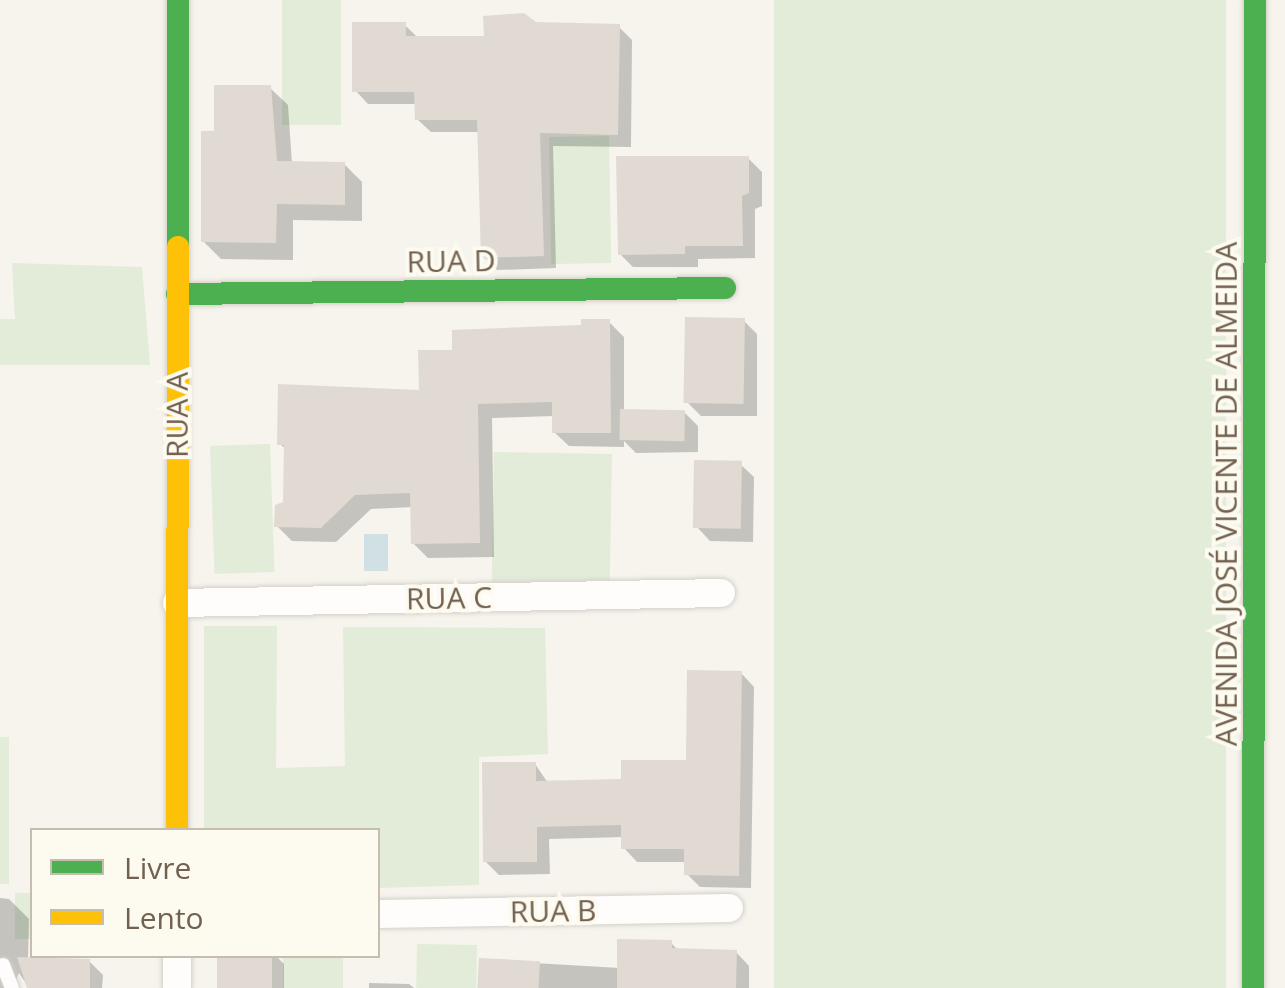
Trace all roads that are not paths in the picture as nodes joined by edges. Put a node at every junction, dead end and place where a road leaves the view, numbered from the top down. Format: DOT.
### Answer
graph roads {
  1 [pos="178,0"];
  2 [pos="1254,0"];
  3 [pos="726,288"];
  4 [pos="178,294"];
  5 [pos="721,594"];
  6 [pos="177,603"];
  7 [pos="177,828"];
  8 [pos="728,908"];
  9 [pos="380,914"];
  10 [pos="177,958"];
  11 [pos="3,964"];
  12 [pos="12,988"];
  13 [pos="177,988"];
  14 [pos="1253,988"];
  1 -- 4 [label="street, RUA A"];
  2 -- 14 [label="street, AVENIDA JOSÉ VICENTE DE ALMEIDA"];
  3 -- 4 [label="street, RUA D"];
  4 -- 6 [label="street, RUA A"];
  5 -- 6 [label="street, RUA C"];
  6 -- 7 [label="street, RUA A"];
  8 -- 9 [label="street, RUA B"];
  10 -- 13 [label="street"];
  11 -- 12 [label="lane"];
}
